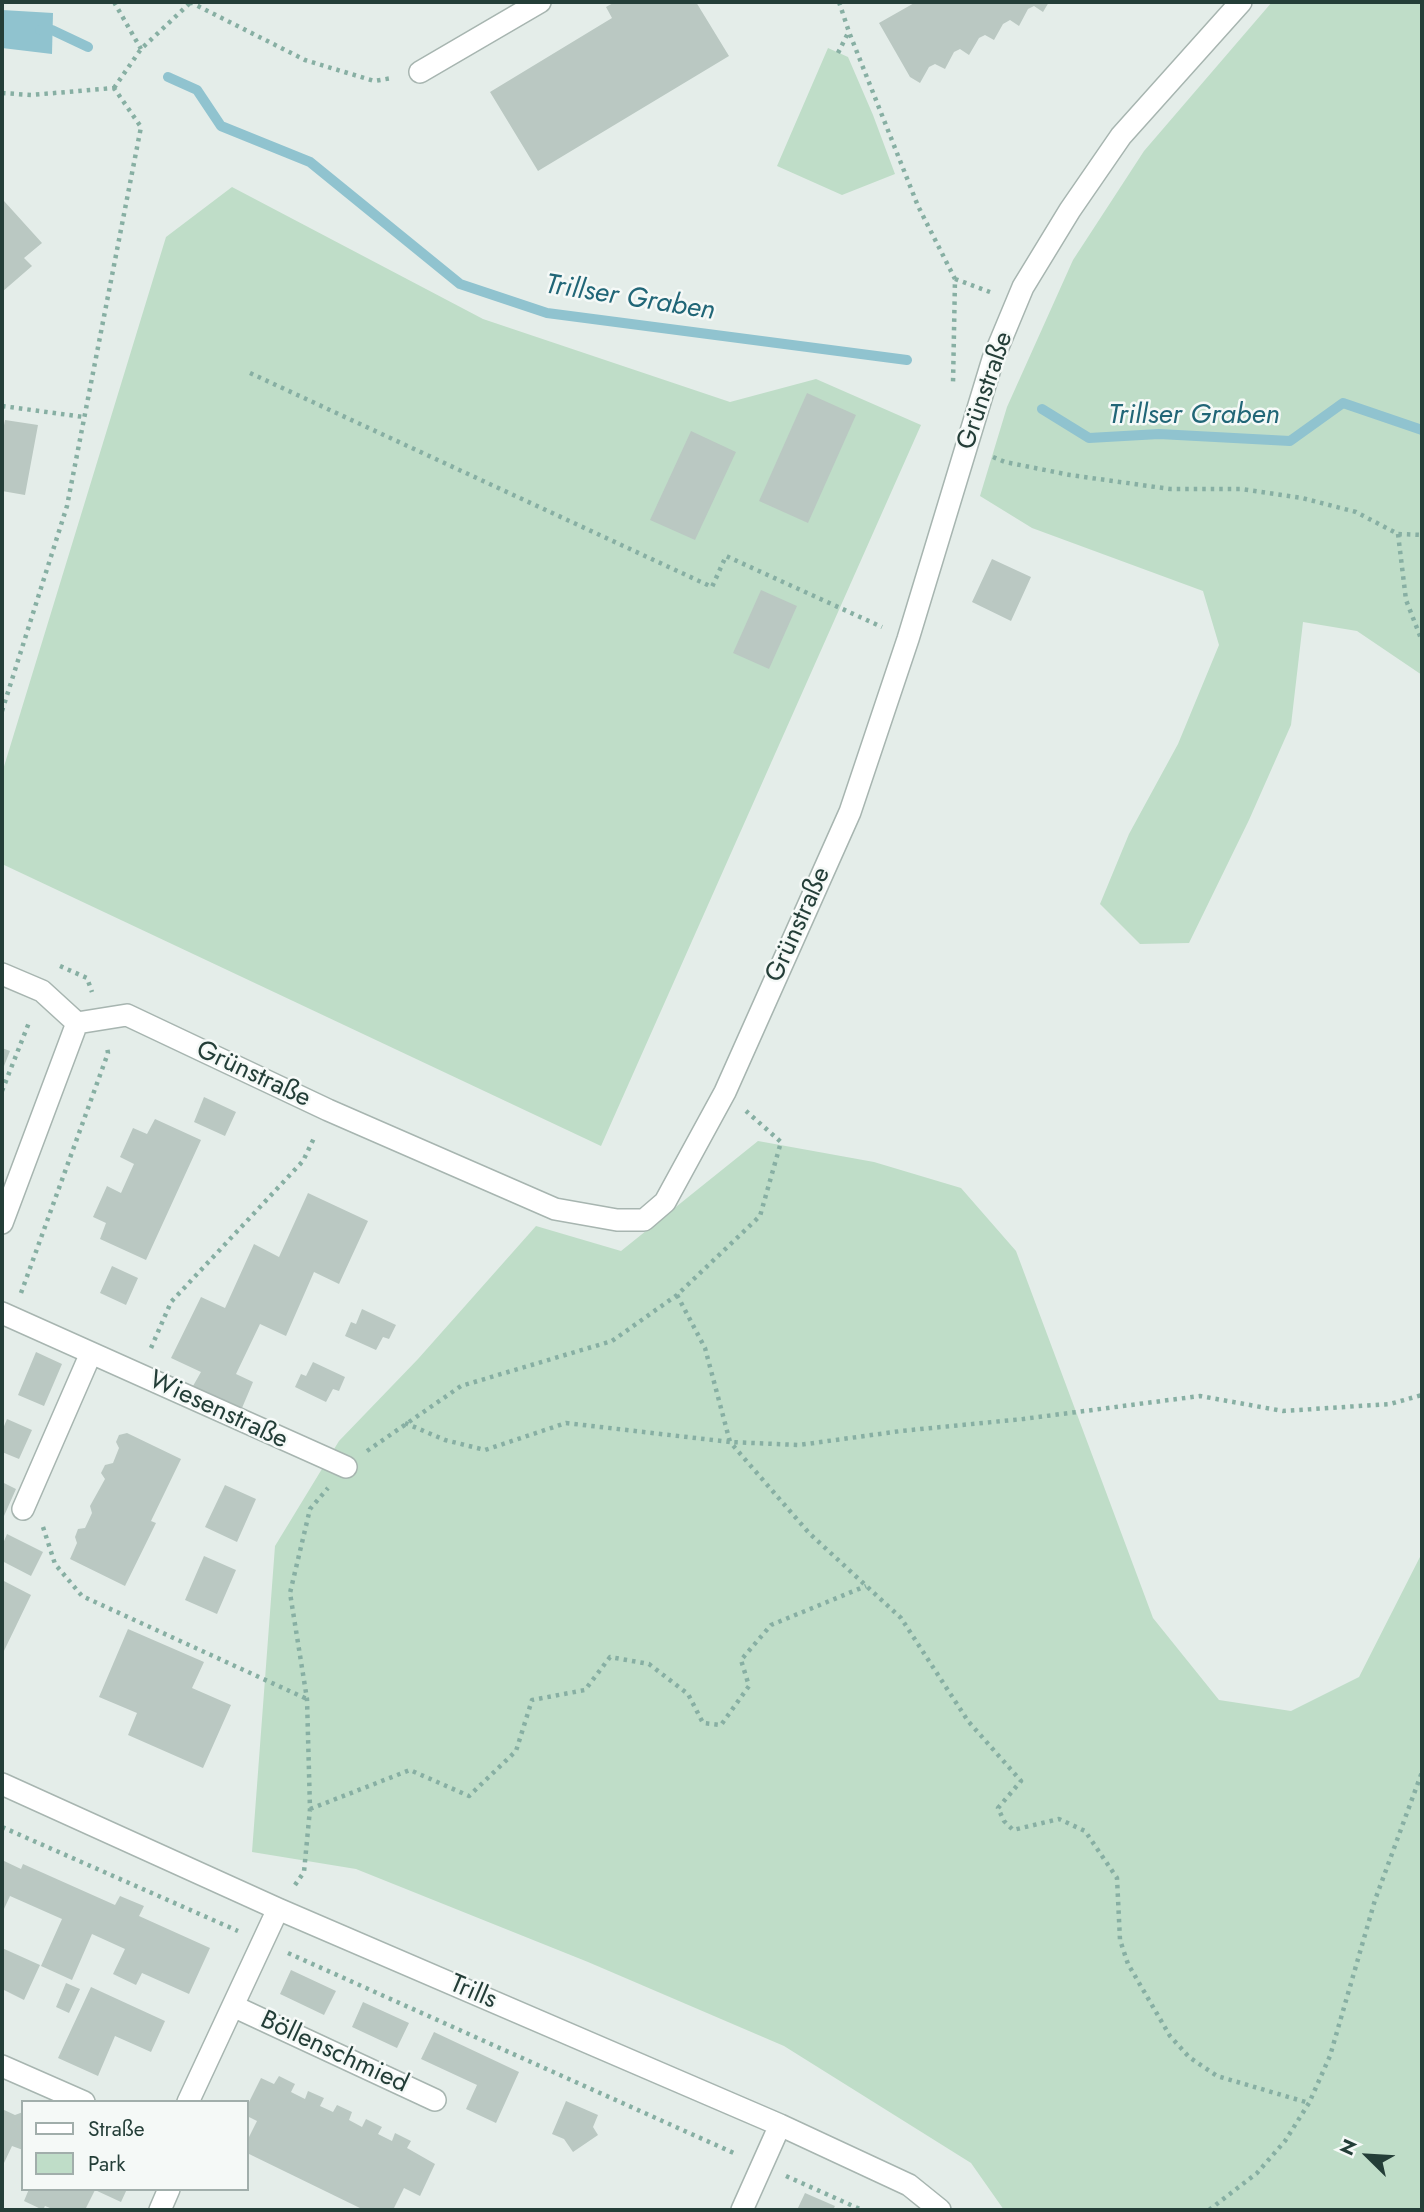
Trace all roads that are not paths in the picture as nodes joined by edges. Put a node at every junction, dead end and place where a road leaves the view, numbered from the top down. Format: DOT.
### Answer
graph roads {
  1 [pos="540,2"];
  2 [pos="1241,2"];
  3 [pos="420,72"];
  4 [pos="2,974"];
  5 [pos="77,1023"];
  6 [pos="2,1223"];
  7 [pos="7,1315"];
  8 [pos="91,1353"];
  9 [pos="346,1467"];
  10 [pos="23,1509"];
  11 [pos="2,1784"];
  12 [pos="278,1909"];
  13 [pos="233,2006"];
  14 [pos="2,2066"];
  15 [pos="79,2100"];
  16 [pos="189,2100"];
  17 [pos="435,2100"];
  18 [pos="780,2125"];
  19 [pos="168,2191"];
  20 [pos="160,2210"];
  21 [pos="742,2210"];
  22 [pos="940,2210"];
  1 -- 3 [label="street"];
  2 -- 5 [label="street, Grünstraße"];
  4 -- 5 [label="street"];
  5 -- 6 [label="street"];
  7 -- 8 [label="street, Wiesenstraße"];
  8 -- 9 [label="street, Wiesenstraße"];
  8 -- 10 [label="street"];
  11 -- 12 [label="street, Trills"];
  12 -- 13 [label="street, Böllenschmied"];
  12 -- 18 [label="street, Trills"];
  13 -- 16 [label="street, Böllenschmied"];
  13 -- 17 [label="street, Böllenschmied"];
  14 -- 15 [label="street"];
  18 -- 21 [label="street"];
  18 -- 22 [label="street, Trills"];
  19 -- 20 [label="street"];
}
